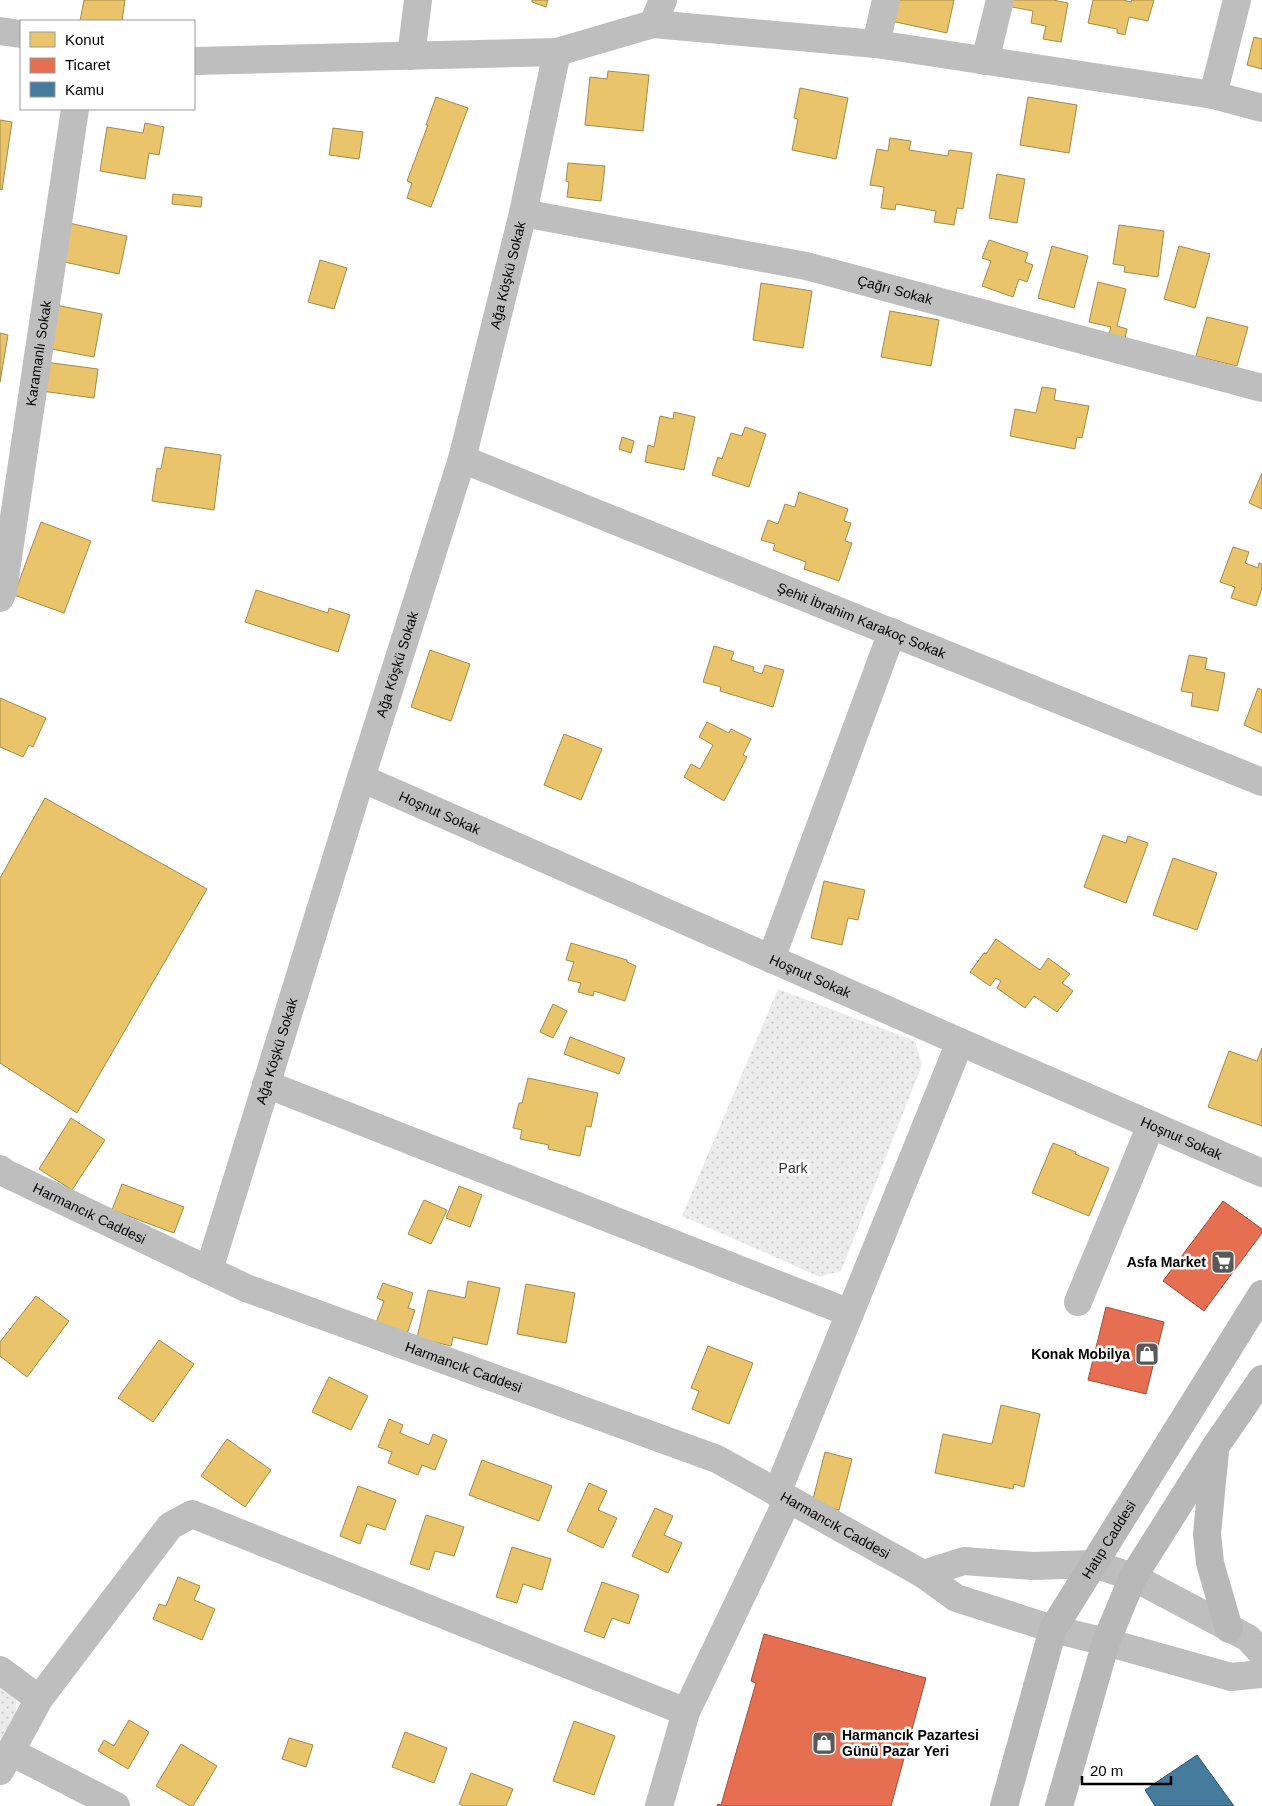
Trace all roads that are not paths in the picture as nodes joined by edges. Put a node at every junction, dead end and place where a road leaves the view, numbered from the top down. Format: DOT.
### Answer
graph roads {
  1 [pos="418,0"];
  2 [pos="886,0"];
  3 [pos="1000,0"];
  4 [pos="1237,0"];
  5 [pos="658,12"];
  6 [pos="0,32"];
  7 [pos="20,34"];
  8 [pos="876,44"];
  9 [pos="557,52"];
  10 [pos="411,56"];
  11 [pos="195,61"];
  12 [pos="985,61"];
  13 [pos="1213,95"];
  14 [pos="1262,108"];
  15 [pos="75,110"];
  16 [pos="523,213"];
  17 [pos="1262,388"];
  18 [pos="462,459"];
  19 [pos="10,475"];
  20 [pos="0,598"];
  21 [pos="892,632"];
  22 [pos="361,778"];
  23 [pos="1262,782"];
  24 [pos="771,959"];
  25 [pos="960,1042"];
  26 [pos="266,1084"];
  27 [pos="1151,1125"];
  28 [pos="0,1169"];
  29 [pos="1262,1173"];
  30 [pos="209,1270"];
  31 [pos="1262,1294"];
  32 [pos="1078,1302"];
  33 [pos="850,1313"];
  34 [pos="1262,1379"];
  35 [pos="1215,1447"];
  36 [pos="783,1496"];
  37 [pos="1094,1564"];
  38 [pos="923,1574"];
  39 [pos="1133,1577"];
  40 [pos="1229,1628"];
  41 [pos="1053,1630"];
  42 [pos="1106,1642"];
  43 [pos="1262,1653"];
  44 [pos="0,1670"];
  45 [pos="1262,1674"];
  46 [pos="39,1699"];
  47 [pos="686,1712"];
  48 [pos="6,1762"];
  49 [pos="116,1806"];
  50 [pos="659,1806"];
  51 [pos="1004,1806"];
  52 [pos="1059,1806"];
  1 -- 10 [label="street"];
  2 -- 8 [label="street"];
  3 -- 12 [label="street"];
  4 -- 13 [label="street"];
  5 -- 8 [label="street"];
  5 -- 9 [label="street"];
  6 -- 7 [label="street"];
  8 -- 12 [label="street"];
  9 -- 10 [label="street"];
  9 -- 16 [label="street, Ağa Köşkü Sokak"];
  10 -- 11 [label="street"];
  12 -- 13 [label="street"];
  13 -- 14 [label="street"];
  15 -- 19 [label="street, Karamanlı Sokak"];
  16 -- 17 [label="street, Çağrı Sokak"];
  16 -- 18 [label="street, Ağa Köşkü Sokak"];
  18 -- 21 [label="street, Şehit İbrahim Karakoç Sokak"];
  18 -- 22 [label="street, Ağa Köşkü Sokak"];
  19 -- 20 [label="street, Karamanlı Sokak"];
  21 -- 23 [label="street, Şehit İbrahim Karakoç Sokak"];
  21 -- 24 [label="street"];
  22 -- 24 [label="street, Hoşnut Sokak"];
  22 -- 26 [label="street, Ağa Köşkü Sokak"];
  24 -- 25 [label="street, Hoşnut Sokak"];
  25 -- 27 [label="street, Hoşnut Sokak"];
  25 -- 33 [label="street"];
  26 -- 30 [label="street, Ağa Köşkü Sokak"];
  26 -- 33 [label="street"];
  27 -- 29 [label="street, Hoşnut Sokak"];
  27 -- 32 [label="street"];
  28 -- 30 [label="street, Harmancık Caddesi"];
  30 -- 36 [label="street, Harmancık Caddesi"];
  31 -- 37 [label="main road, Hatıp Caddesi"];
  33 -- 36 [label="street"];
  34 -- 35 [label="main road"];
  35 -- 39 [label="main road"];
  35 -- 40 [label="main road"];
  36 -- 38 [label="street, Harmancık Caddesi"];
  36 -- 47 [label="street"];
  37 -- 38 [label="street"];
  37 -- 39 [label="street"];
  37 -- 41 [label="main road, Hatıp Caddesi"];
  38 -- 41 [label="street, Harmancık Caddesi"];
  39 -- 40 [label="street"];
  39 -- 42 [label="main road"];
  40 -- 43 [label="street"];
  41 -- 42 [label="street, Harmancık Caddesi"];
  41 -- 51 [label="main road, Hatıp Caddesi"];
  42 -- 45 [label="street, Harmancık Caddesi"];
  42 -- 52 [label="main road"];
  44 -- 46 [label="street"];
  46 -- 47 [label="street"];
  46 -- 48 [label="street"];
  47 -- 50 [label="street"];
  48 -- 49 [label="street"];
}
